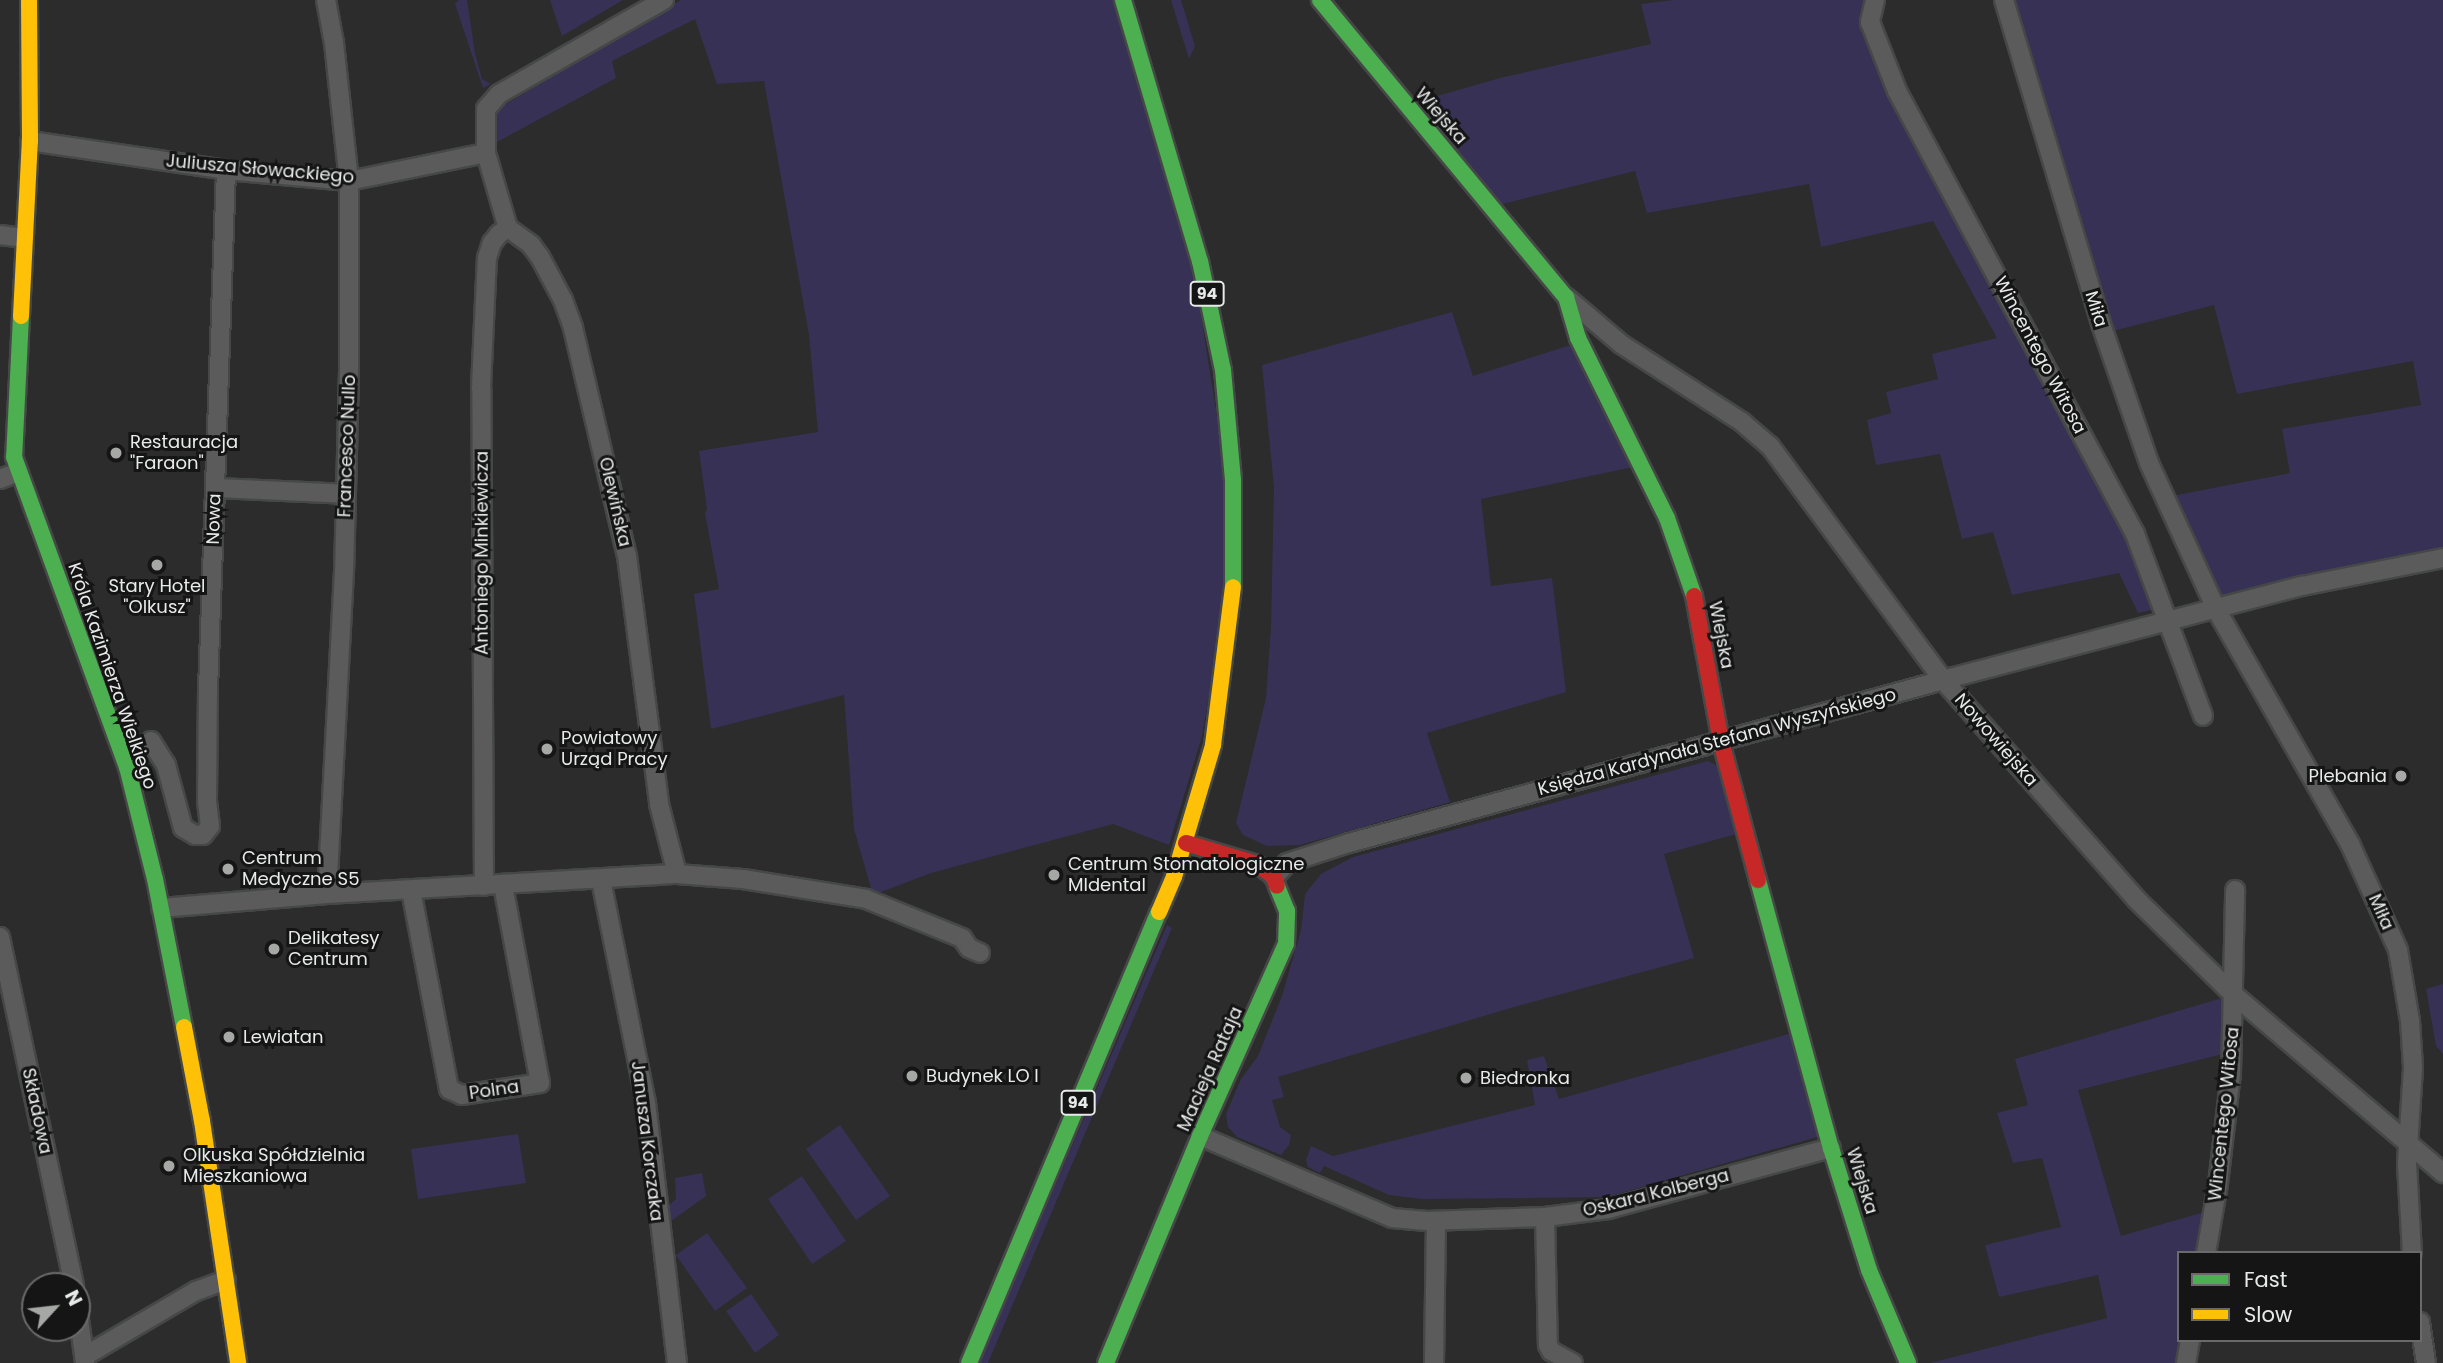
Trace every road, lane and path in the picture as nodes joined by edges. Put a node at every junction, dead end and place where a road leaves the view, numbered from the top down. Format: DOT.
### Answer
graph roads {
  1 [pos="29,0"];
  2 [pos="326,0"];
  3 [pos="664,0"];
  4 [pos="1122,0"];
  5 [pos="1320,0"];
  6 [pos="1875,0"];
  7 [pos="2004,0"];
  8 [pos="30,141"];
  9 [pos="486,153"];
  10 [pos="226,170"];
  11 [pos="349,181"];
  12 [pos="508,229"];
  13 [pos="0,235"];
  14 [pos="24,238"];
  15 [pos="1566,297"];
  16 [pos="18,472"];
  17 [pos="0,479"];
  18 [pos="215,488"];
  19 [pos="346,494"];
  20 [pos="2443,558"];
  21 [pos="2216,609"];
  22 [pos="2167,620"];
  23 [pos="1943,680"];
  24 [pos="2203,716"];
  25 [pos="151,741"];
  26 [pos="1721,742"];
  27 [pos="1186,843"];
  28 [pos="677,874"];
  29 [pos="1273,877"];
  30 [pos="601,880"];
  31 [pos="503,885"];
  32 [pos="484,886"];
  33 [pos="411,890"];
  34 [pos="2235,890"];
  35 [pos="327,894"];
  36 [pos="161,908"];
  37 [pos="0,937"];
  38 [pos="980,953"];
  39 [pos="2234,995"];
  40 [pos="1200,1136"];
  41 [pos="2410,1145"];
  42 [pos="1831,1147"];
  43 [pos="2443,1173"];
  44 [pos="1545,1217"];
  45 [pos="1436,1221"];
  46 [pos="2206,1251"];
  47 [pos="2412,1251"];
  48 [pos="71,1272"];
  49 [pos="226,1280"];
  50 [pos="2422,1336"];
  51 [pos="2190,1342"];
  52 [pos="85,1359"];
  53 [pos="238,1363"];
  54 [pos="677,1363"];
  55 [pos="969,1363"];
  56 [pos="1106,1363"];
  57 [pos="1434,1363"];
  58 [pos="1573,1363"];
  59 [pos="1908,1363"];
  60 [pos="2186,1363"];
  61 [pos="2426,1363"];
  1 -- 8 [label="street, Króla Kazimierza Wielkiego"];
  2 -- 11 [label="street, Francesco Nullo"];
  3 -- 9 [label="street"];
  4 -- 27 [label="street, 94"];
  5 -- 15 [label="street, Wiejska"];
  6 -- 22 [label="street, Wincentego Witosa"];
  7 -- 21 [label="street, Miła"];
  8 -- 10 [label="street, Juliusza Słowackiego"];
  8 -- 14 [label="street, Króla Kazimierza Wielkiego"];
  9 -- 11 [label="street, Juliusza Słowackiego"];
  9 -- 12 [label="street"];
  10 -- 11 [label="street, Juliusza Słowackiego"];
  10 -- 18 [label="street, Nowa"];
  11 -- 19 [label="street, Francesco Nullo"];
  12 -- 28 [label="street, Olewińska"];
  12 -- 32 [label="street, Antoniego Minkiewicza"];
  13 -- 14 [label="street"];
  14 -- 16 [label="street, Króla Kazimierza Wielkiego"];
  15 -- 23 [label="street, Nowowiejska"];
  15 -- 26 [label="street, Wiejska"];
  16 -- 17 [label="street"];
  16 -- 36 [label="street, Króla Kazimierza Wielkiego"];
  18 -- 19 [label="street"];
  18 -- 25 [label="street, Nowa"];
  19 -- 35 [label="street, Francesco Nullo"];
  20 -- 21 [label="street"];
  21 -- 22 [label="street"];
  21 -- 41 [label="street, Miła"];
  22 -- 23 [label="street, Księdza Kardynała Stefana Wyszyńskiego"];
  22 -- 24 [label="street, Wincentego Witosa"];
  23 -- 26 [label="street, Księdza Kardynała Stefana Wyszyńskiego"];
  23 -- 39 [label="street, Nowowiejska"];
  26 -- 29 [label="street, Księdza Kardynała Stefana Wyszyńskiego"];
  26 -- 42 [label="street, Wiejska"];
  27 -- 29 [label="street"];
  27 -- 55 [label="street, 94"];
  28 -- 30 [label="street"];
  28 -- 38 [label="street"];
  29 -- 40 [label="street, Macieja Rataja"];
  30 -- 31 [label="street"];
  30 -- 54 [label="street, Janusza Korczaka"];
  31 -- 32 [label="street"];
  31 -- 33 [label="street, Polna"];
  32 -- 33 [label="street"];
  33 -- 35 [label="street"];
  34 -- 39 [label="street, Wincentego Witosa"];
  35 -- 36 [label="street"];
  36 -- 49 [label="street, Króla Kazimierza Wielkiego"];
  37 -- 48 [label="street, Składowa"];
  39 -- 41 [label="street, Nowowiejska"];
  39 -- 46 [label="street, Wincentego Witosa"];
  40 -- 45 [label="street, Oskara Kolberga"];
  40 -- 56 [label="street, Macieja Rataja"];
  41 -- 43 [label="street, Nowowiejska"];
  41 -- 47 [label="street, Miła"];
  42 -- 44 [label="street, Oskara Kolberga"];
  42 -- 59 [label="street, Wiejska"];
  44 -- 45 [label="street, Oskara Kolberga"];
  44 -- 58 [label="street"];
  45 -- 57 [label="street"];
  49 -- 52 [label="street"];
  49 -- 53 [label="street, Króla Kazimierza Wielkiego"];
  50 -- 61 [label="street"];
  51 -- 60 [label="street"];
}
